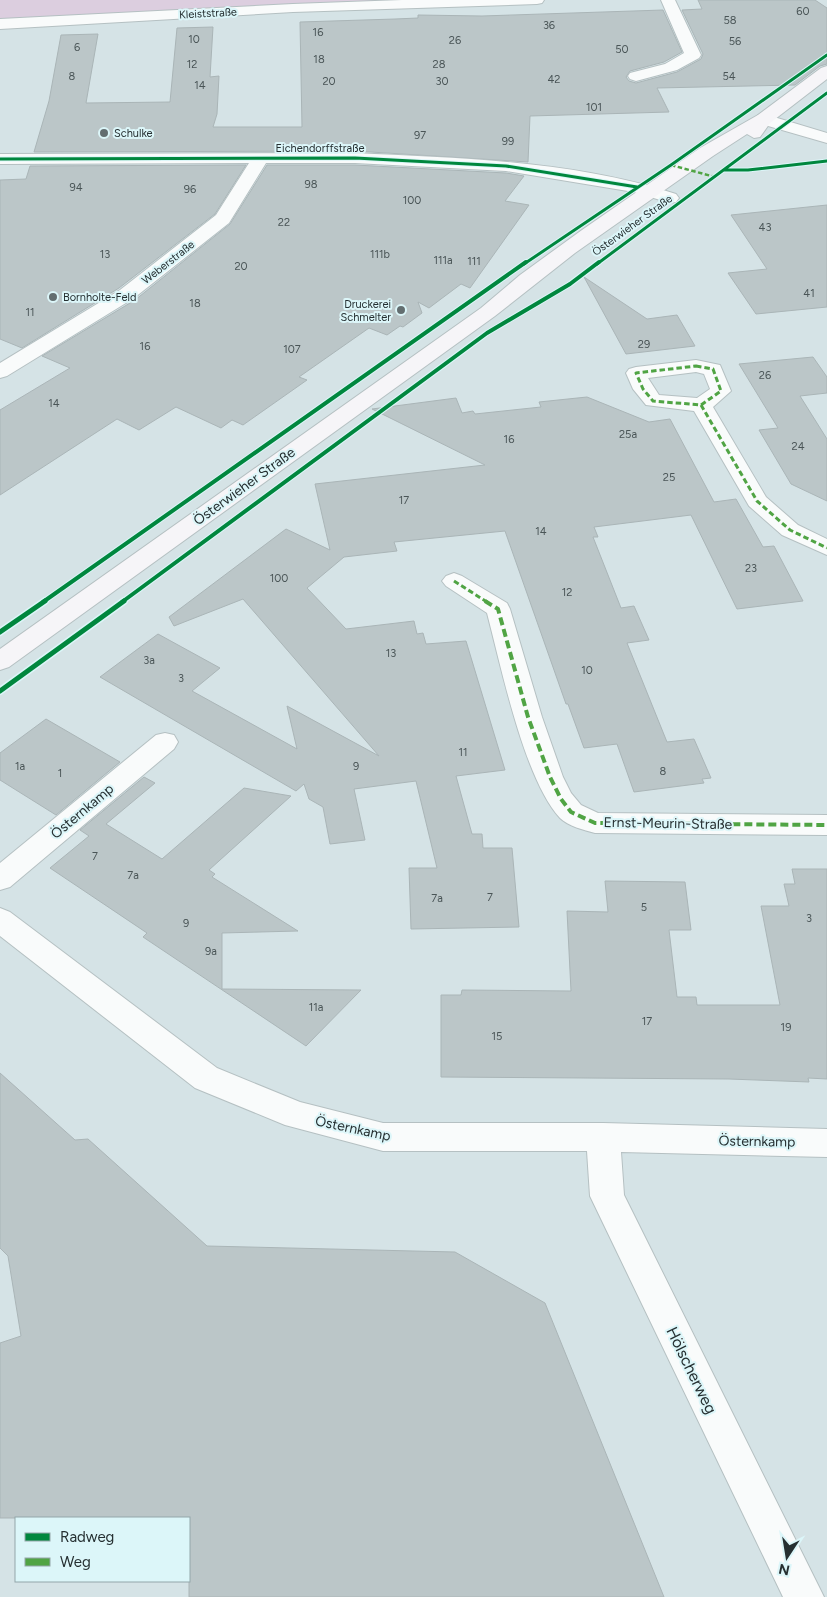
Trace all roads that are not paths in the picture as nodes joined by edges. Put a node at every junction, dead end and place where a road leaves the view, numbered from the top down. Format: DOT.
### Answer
graph roads {
  1 [pos="537,0"];
  2 [pos="668,0"];
  3 [pos="0,24"];
  4 [pos="827,71"];
  5 [pos="636,76"];
  6 [pos="764,119"];
  7 [pos="827,138"];
  8 [pos="261,158"];
  9 [pos="0,159"];
  10 [pos="552,174"];
  11 [pos="650,192"];
  12 [pos="670,198"];
  13 [pos="632,204"];
  14 [pos="651,211"];
  15 [pos="488,312"];
  16 [pos="0,372"];
  17 [pos="700,405"];
  18 [pos="827,548"];
  19 [pos="454,581"];
  20 [pos="0,661"];
  21 [pos="164,742"];
  22 [pos="827,825"];
  23 [pos="0,879"];
  24 [pos="0,920"];
  25 [pos="603,1137"];
  26 [pos="827,1143"];
  27 [pos="804,1597"];
  1 -- 3 [label="street, Kleiststraße"];
  2 -- 5 [label="street"];
  4 -- 6 [label="street, Österwieher Straße"];
  6 -- 7 [label="street"];
  6 -- 11 [label="street, Österwieher Straße"];
  6 -- 12 [label="street, Österwieher Straße"];
  8 -- 9 [label="street, Eichendorffstraße"];
  8 -- 10 [label="street, Eichendorffstraße"];
  8 -- 16 [label="street, Weberstraße"];
  10 -- 11 [label="street, Eichendorffstraße"];
  10 -- 13 [label="street, Eichendorffstraße"];
  11 -- 12 [label="street, Eichendorffstraße"];
  11 -- 13 [label="street, Österwieher Straße"];
  12 -- 14 [label="street, Österwieher Straße"];
  13 -- 14 [label="street, Eichendorffstraße"];
  13 -- 15 [label="street, Österwieher Straße"];
  14 -- 15 [label="street, Österwieher Straße"];
  15 -- 20 [label="street, Österwieher Straße"];
  17 -- 18 [label="street"];
  19 -- 22 [label="street, Ernst-Meurin-Straße"];
  21 -- 23 [label="street, Östernkamp"];
  24 -- 25 [label="street, Östernkamp"];
  25 -- 26 [label="street, Östernkamp"];
  25 -- 27 [label="street, Hölscherweg"];
}
